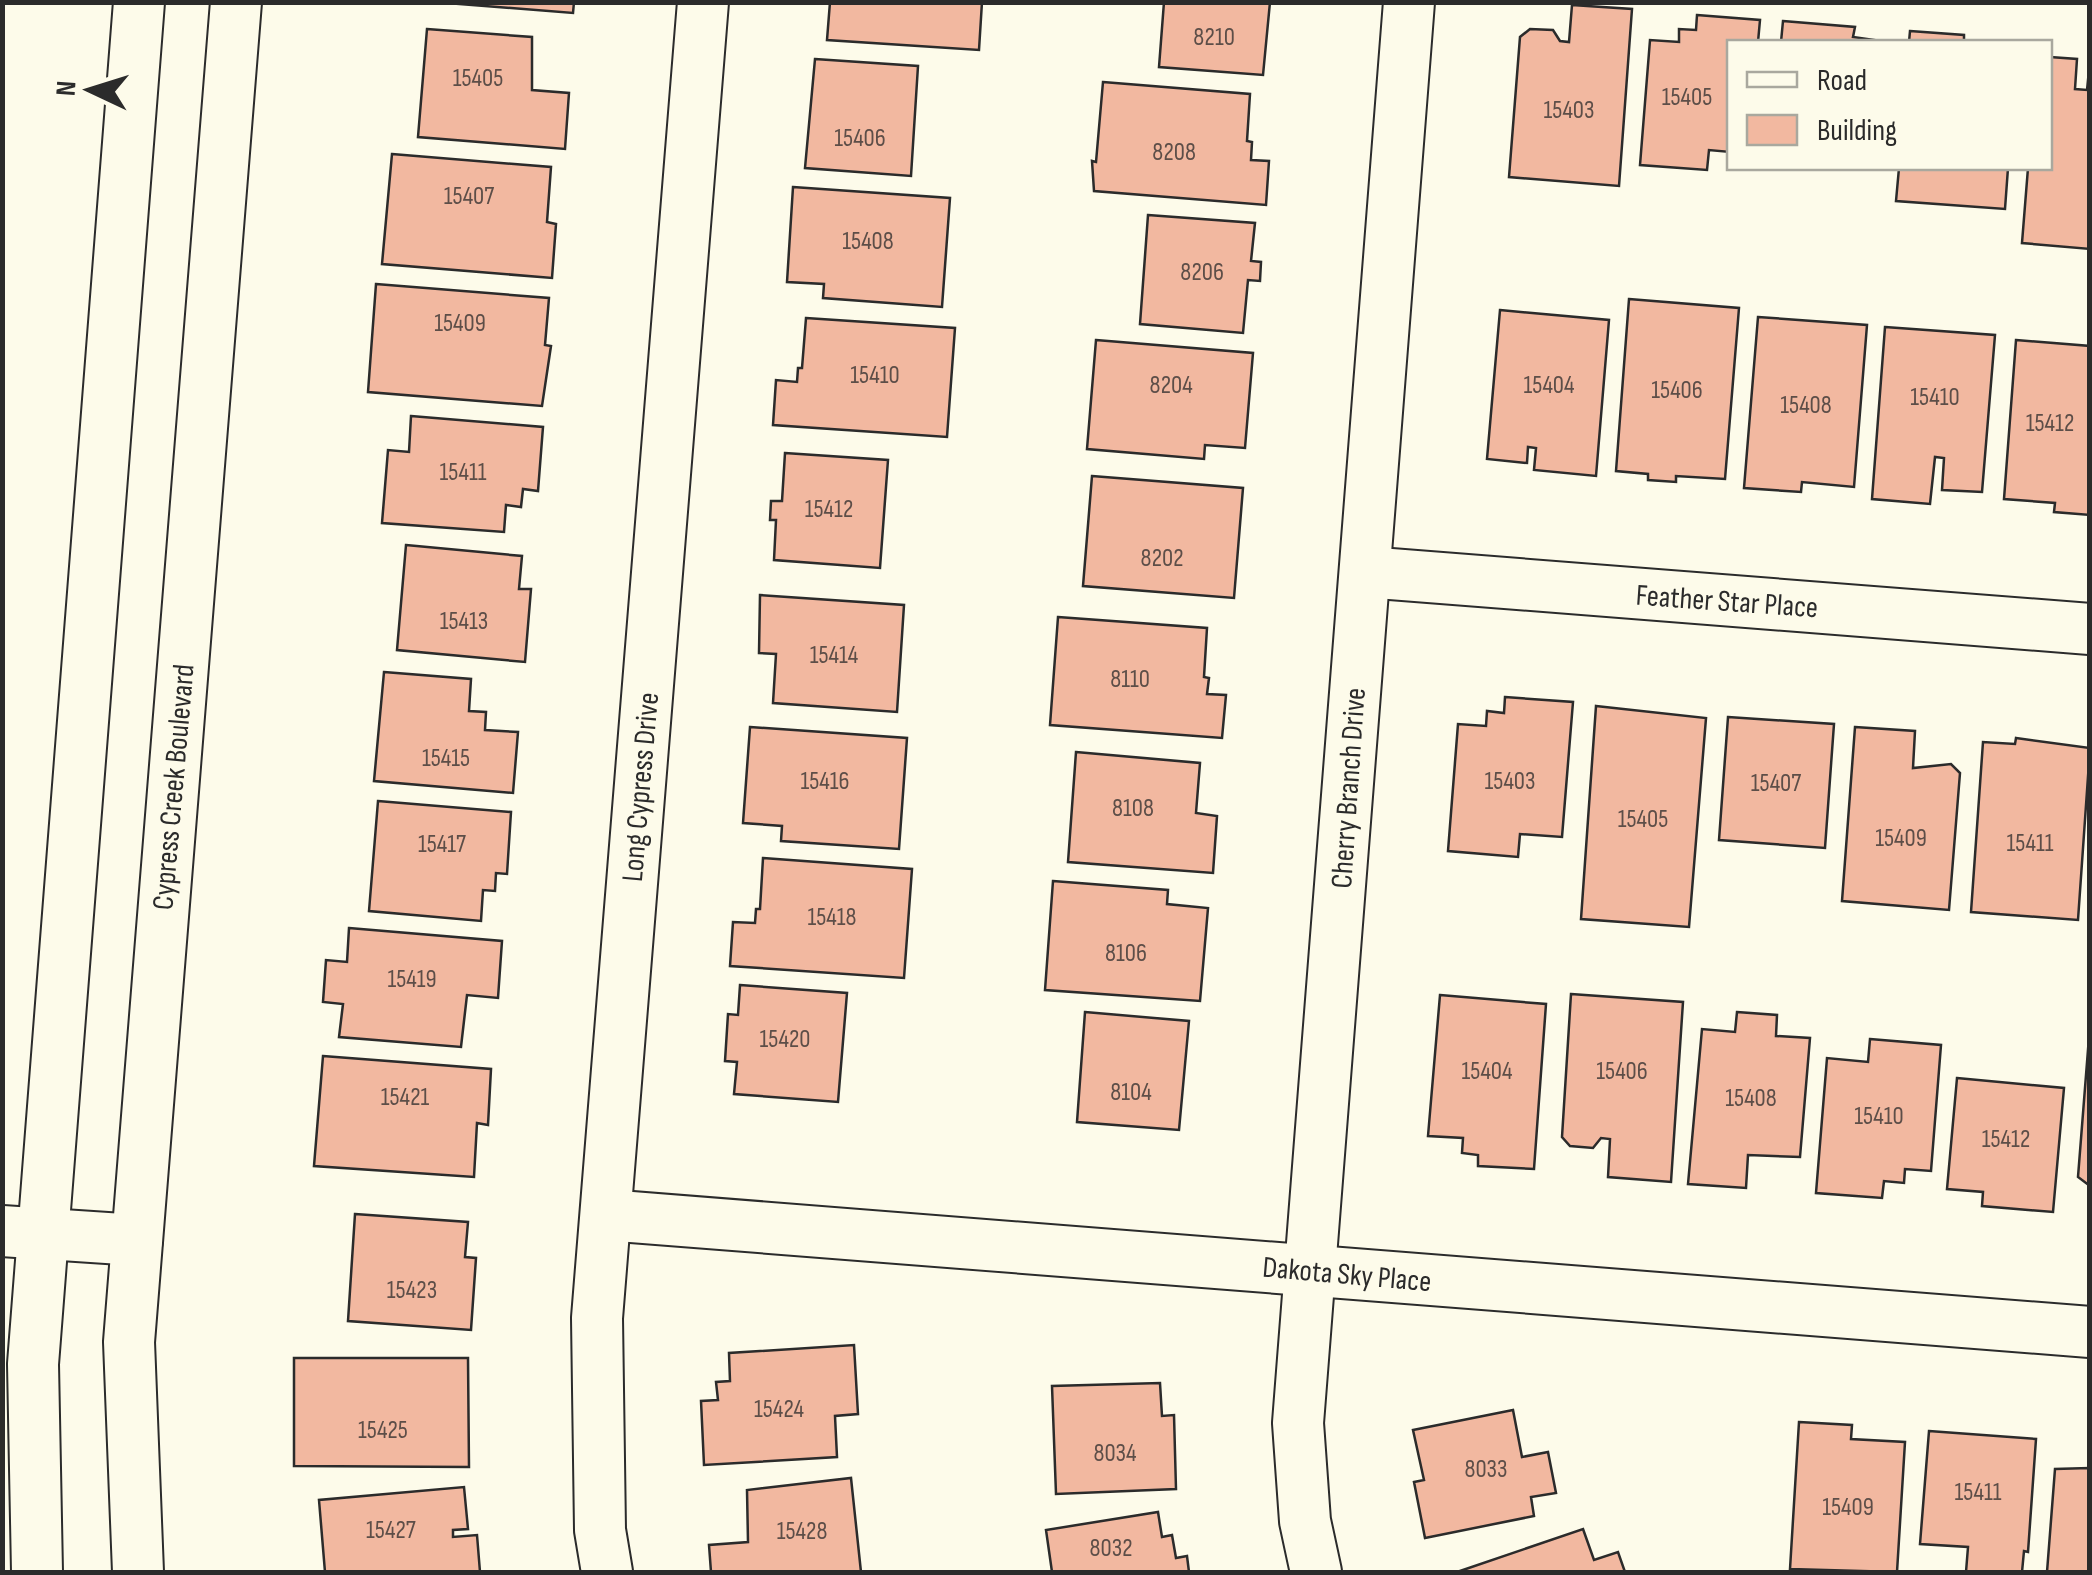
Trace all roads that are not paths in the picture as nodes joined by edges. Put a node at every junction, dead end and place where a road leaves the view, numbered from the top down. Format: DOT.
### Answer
graph roads {
  1 [pos="139,2"];
  2 [pos="236,2"];
  3 [pos="703,2"];
  4 [pos="1409,2"];
  5 [pos="1365,572"];
  6 [pos="2090,629"];
  7 [pos="606,1215"];
  8 [pos="23,1233"];
  9 [pos="137,1240"];
  10 [pos="1310,1271"];
  11 [pos="2090,1332"];
  12 [pos="37,1572"];
  13 [pos="138,1572"];
  14 [pos="607,1572"];
  15 [pos="1316,1572"];
  1 -- 8 [label="street"];
  2 -- 9 [label="street, Cypress Creek Boulevard"];
  3 -- 7 [label="street, Long Cypress Drive"];
  4 -- 5 [label="street, Cherry Branch Drive"];
  5 -- 6 [label="street, Feather Star Place"];
  5 -- 10 [label="street, Cherry Branch Drive"];
  7 -- 10 [label="street, Dakota Sky Place"];
  7 -- 14 [label="street, Long Cypress Drive"];
  8 -- 9 [label="street"];
  8 -- 12 [label="street"];
  9 -- 13 [label="street, Cypress Creek Boulevard"];
  10 -- 11 [label="street, Dakota Sky Place"];
  10 -- 15 [label="street, Cherry Branch Drive"];
}
